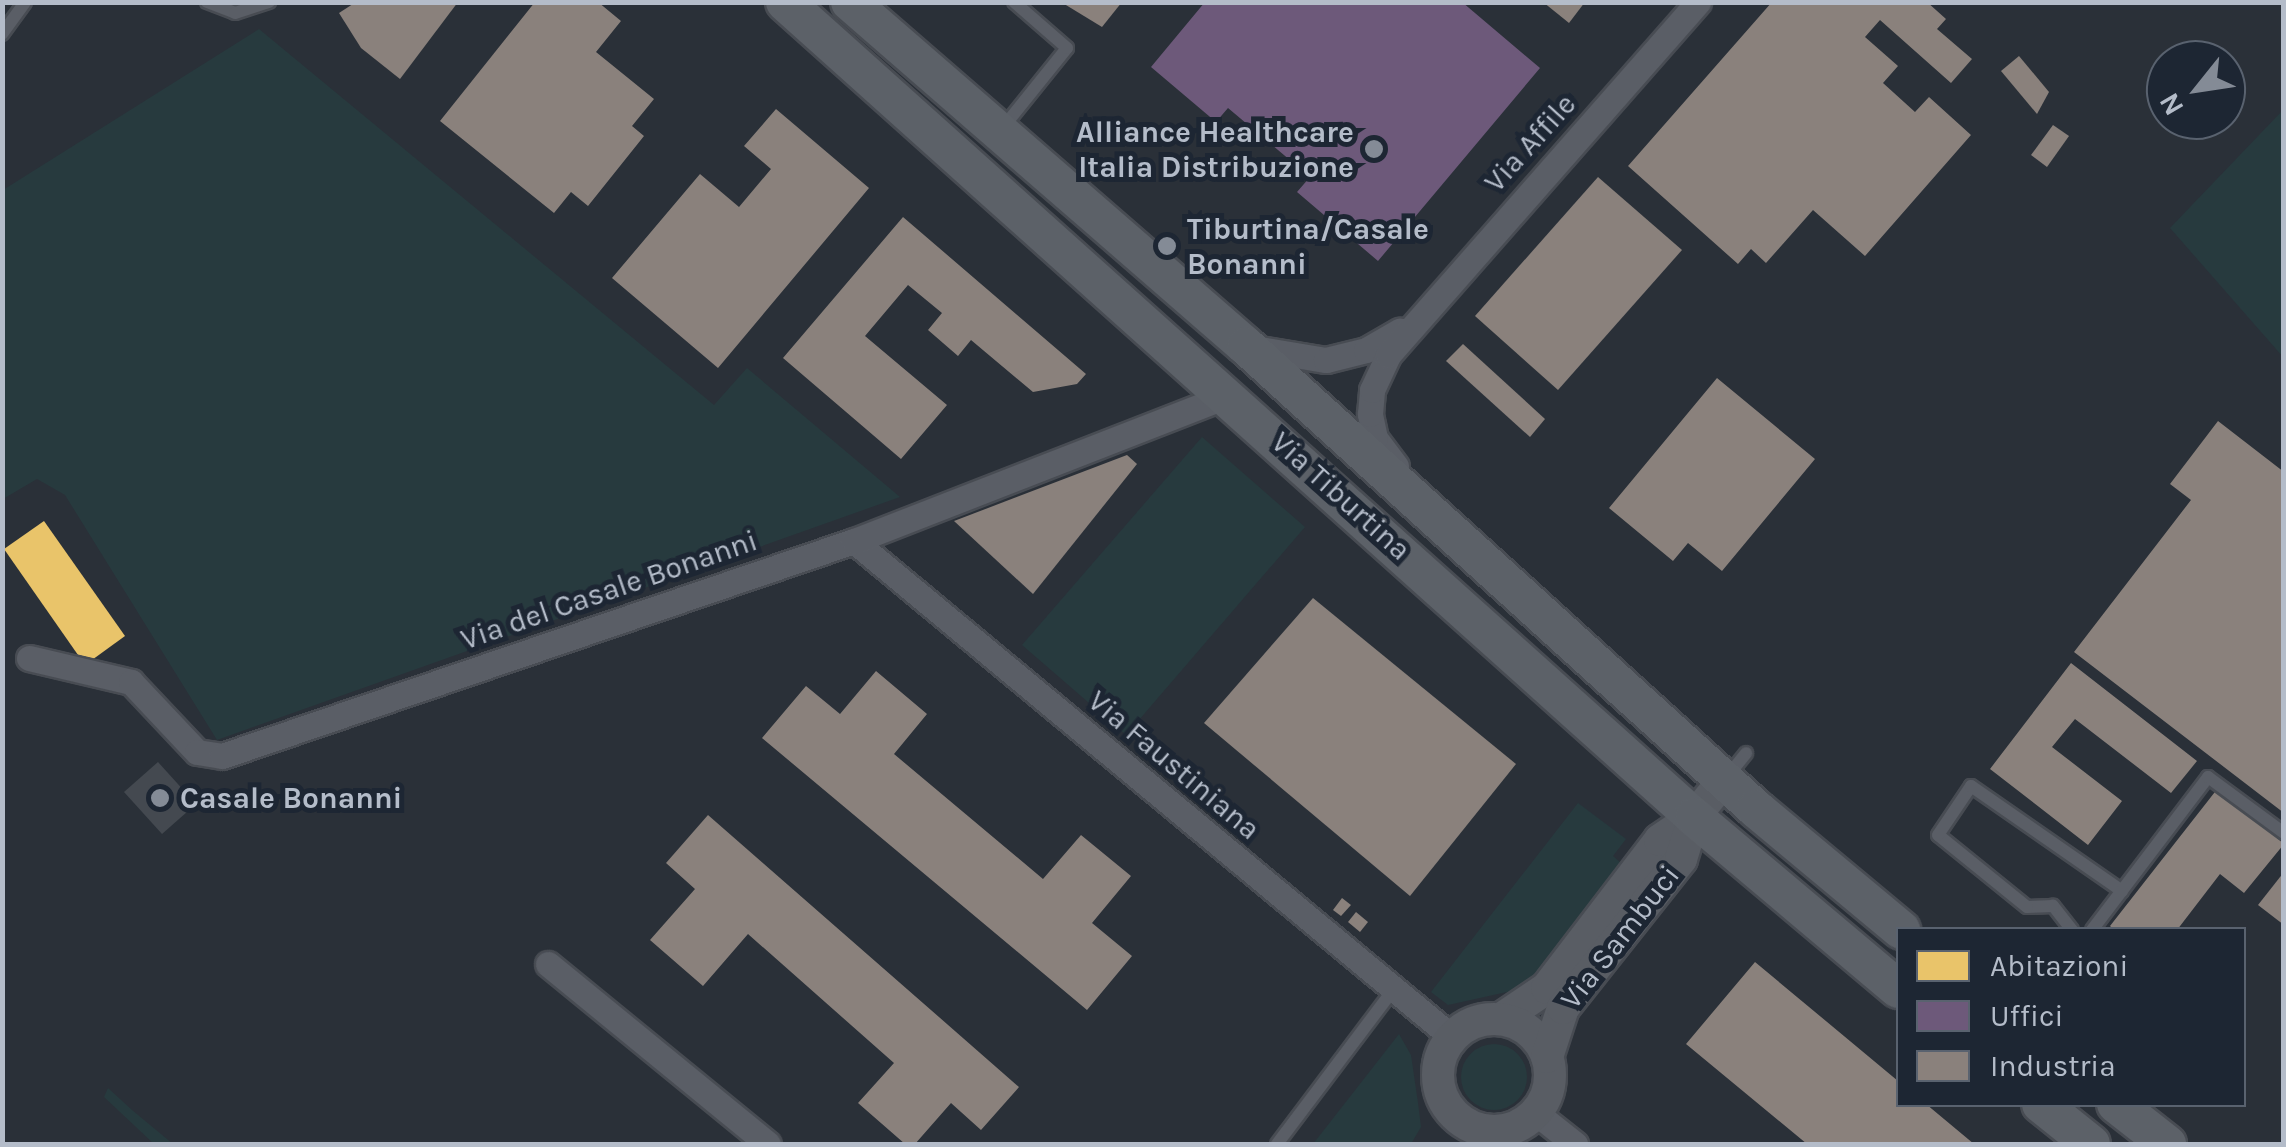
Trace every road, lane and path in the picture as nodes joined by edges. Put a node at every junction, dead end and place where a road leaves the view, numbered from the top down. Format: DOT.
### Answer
graph roads {
  1 [pos="25,2"];
  2 [pos="207,2"];
  3 [pos="269,2"];
  4 [pos="785,2"];
  5 [pos="1014,2"];
  6 [pos="1698,2"];
  7 [pos="857,7"];
  8 [pos="2,34"];
  9 [pos="999,132"];
  10 [pos="1409,325"];
  11 [pos="1246,346"];
  12 [pos="1228,395"];
  13 [pos="1453,535"];
  14 [pos="854,540"];
  15 [pos="29,658"];
  16 [pos="1735,767"];
  17 [pos="1694,817"];
  18 [pos="2284,833"];
  19 [pos="2122,891"];
  20 [pos="1898,927"];
  21 [pos="2070,927"];
  22 [pos="2094,927"];
  23 [pos="548,964"];
  24 [pos="1896,987"];
  25 [pos="1393,990"];
  26 [pos="1501,1020"];
  27 [pos="1453,1038"];
  28 [pos="1547,1057"];
  29 [pos="2045,1107"];
  30 [pos="2120,1107"];
  31 [pos="1536,1112"];
  32 [pos="1453,1133"];
  33 [pos="1501,1138"];
  34 [pos="768,1144"];
  35 [pos="1277,1144"];
  36 [pos="1575,1144"];
  37 [pos="2091,1144"];
  38 [pos="2167,1144"];
  1 -- 8 [label="lane"];
  2 -- 3 [label="lane"];
  4 -- 12 [label="main road, Via Tiburtina"];
  5 -- 9 [label="lane"];
  6 -- 10 [label="street, Via Affile"];
  7 -- 9 [label="main road, Via Tiburtina"];
  9 -- 11 [label="main road, Via Tiburtina"];
  10 -- 11 [label="street, Via Affile"];
  10 -- 13 [label="street, Via Affile"];
  11 -- 13 [label="main road, Via Tiburtina"];
  12 -- 14 [label="street, Via del Casale Bonanni"];
  12 -- 17 [label="main road, Via Tiburtina"];
  13 -- 16 [label="main road, Via Tiburtina"];
  14 -- 15 [label="street, Via del Casale Bonanni"];
  14 -- 25 [label="street, Via Faustiniana"];
  16 -- 17 [label="street, Via Sambuci"];
  16 -- 20 [label="main road, Via Tiburtina"];
  17 -- 24 [label="main road, Via Tiburtina"];
  17 -- 26 [label="street, Via Sambuci"];
  17 -- 28 [label="street, Via Sambuci"];
  18 -- 19 [label="lane"];
  19 -- 21 [label="lane"];
  19 -- 22 [label="lane"];
  23 -- 34 [label="street"];
  25 -- 27 [label="street, Via Faustiniana"];
  25 -- 35 [label="lane"];
  26 -- 27 [label="street"];
  26 -- 28 [label="street"];
  27 -- 32 [label="street"];
  28 -- 31 [label="street"];
  29 -- 37 [label="main road"];
  30 -- 38 [label="main road"];
  31 -- 33 [label="street"];
  31 -- 36 [label="street"];
  32 -- 33 [label="street"];
}
